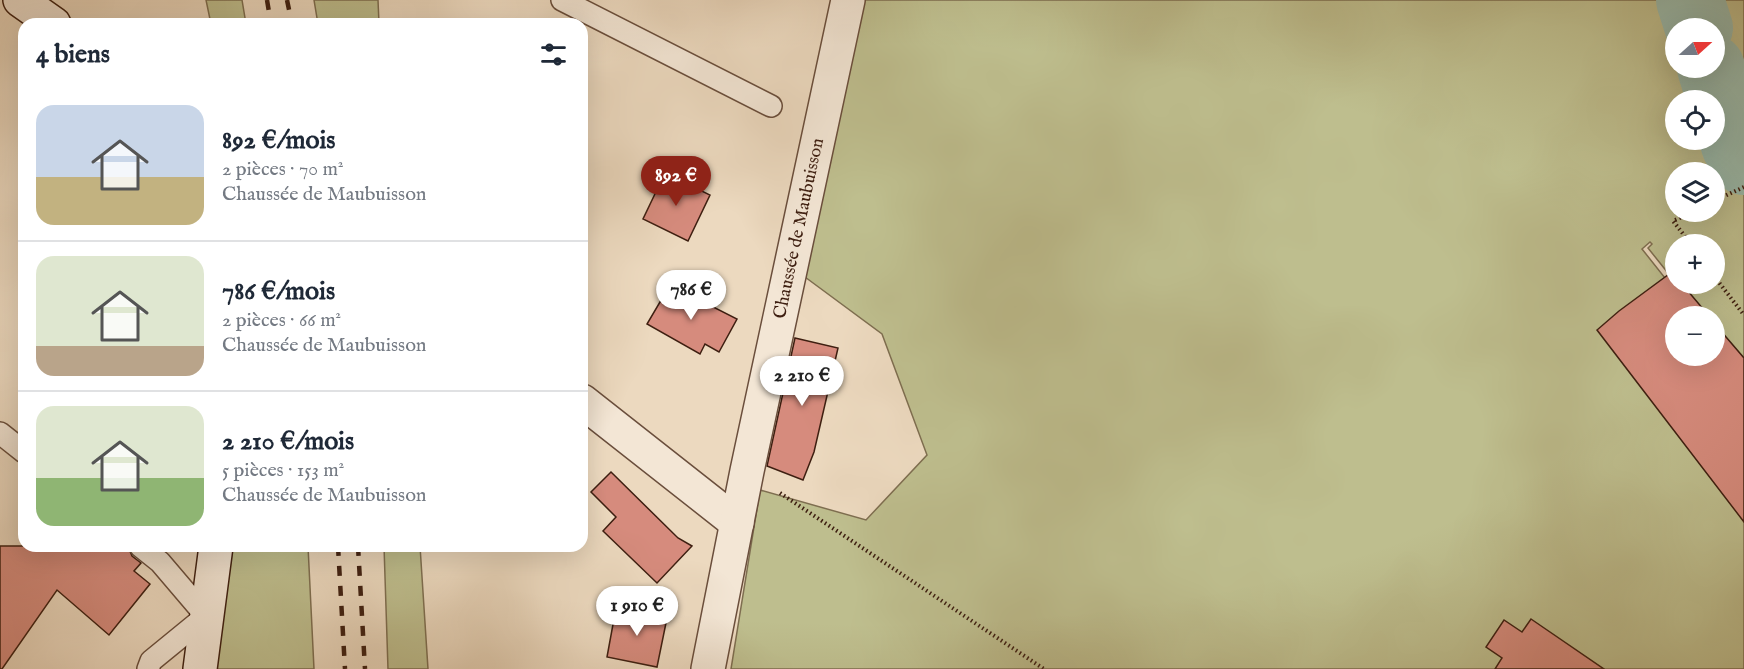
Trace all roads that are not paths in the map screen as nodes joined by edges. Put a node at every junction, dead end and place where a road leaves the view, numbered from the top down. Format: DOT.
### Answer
graph roads {
  1 [pos="20,0"];
  2 [pos="562,0"];
  3 [pos="848,0"];
  4 [pos="46,18"];
  5 [pos="771,106"];
  6 [pos="588,405"];
  7 [pos="0,433"];
  8 [pos="18,447"];
  9 [pos="736,523"];
  10 [pos="148,552"];
  11 [pos="215,552"];
  12 [pos="206,616"];
  13 [pos="148,669"];
  14 [pos="200,669"];
  15 [pos="708,669"];
  1 -- 4 [label="street"];
  2 -- 5 [label="lane"];
  3 -- 9 [label="street, Chaussée de Maubuisson"];
  6 -- 9 [label="street"];
  7 -- 8 [label="lane"];
  9 -- 15 [label="street, Chaussée de Maubuisson"];
  10 -- 12 [label="lane"];
  11 -- 12 [label="street"];
  12 -- 13 [label="lane"];
  12 -- 14 [label="street"];
}
